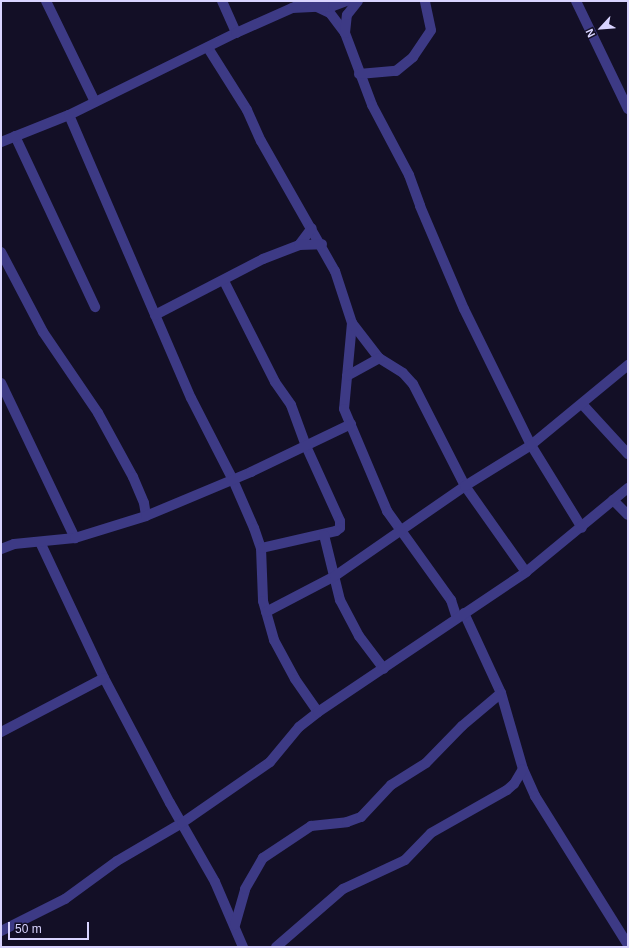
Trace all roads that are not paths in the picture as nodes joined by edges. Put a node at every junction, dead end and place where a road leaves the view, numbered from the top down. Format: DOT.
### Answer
graph roads {
  1 [pos="46,1"];
  2 [pos="222,1"];
  3 [pos="308,1"];
  4 [pos="347,1"];
  5 [pos="358,1"];
  6 [pos="425,1"];
  7 [pos="576,1"];
  8 [pos="318,7"];
  9 [pos="292,8"];
  10 [pos="236,33"];
  11 [pos="345,33"];
  12 [pos="208,48"];
  13 [pos="359,74"];
  14 [pos="95,102"];
  15 [pos="628,109"];
  16 [pos="69,115"];
  17 [pos="14,136"];
  18 [pos="1,142"];
  19 [pos="312,228"];
  20 [pos="322,244"];
  21 [pos="299,245"];
  22 [pos="1,252"];
  23 [pos="224,281"];
  24 [pos="95,307"];
  25 [pos="155,315"];
  26 [pos="352,323"];
  27 [pos="379,358"];
  28 [pos="628,365"];
  29 [pos="347,376"];
  30 [pos="1,383"];
  31 [pos="582,404"];
  32 [pos="351,424"];
  33 [pos="531,445"];
  34 [pos="306,446"];
  35 [pos="628,454"];
  36 [pos="234,480"];
  37 [pos="464,486"];
  38 [pos="628,488"];
  39 [pos="614,500"];
  40 [pos="628,515"];
  41 [pos="146,516"];
  42 [pos="582,528"];
  43 [pos="401,531"];
  44 [pos="324,535"];
  45 [pos="75,538"];
  46 [pos="40,542"];
  47 [pos="260,548"];
  48 [pos="1,550"];
  49 [pos="526,572"];
  50 [pos="335,576"];
  51 [pos="266,612"];
  52 [pos="461,615"];
  53 [pos="384,669"];
  54 [pos="104,678"];
  55 [pos="501,693"];
  56 [pos="318,712"];
  57 [pos="1,732"];
  58 [pos="523,769"];
  59 [pos="182,823"];
  60 [pos="235,925"];
  61 [pos="1,931"];
  62 [pos="628,945"];
  63 [pos="243,947"];
  64 [pos="276,947"];
  1 -- 14 [label="street"];
  2 -- 10 [label="street"];
  3 -- 9 [label="street"];
  4 -- 8 [label="street"];
  5 -- 11 [label="street"];
  6 -- 13 [label="street"];
  7 -- 15 [label="street"];
  8 -- 9 [label="street"];
  8 -- 11 [label="street"];
  9 -- 10 [label="street"];
  10 -- 12 [label="street"];
  11 -- 13 [label="street"];
  12 -- 14 [label="street"];
  12 -- 19 [label="street"];
  13 -- 33 [label="street"];
  14 -- 16 [label="street"];
  16 -- 17 [label="street"];
  16 -- 25 [label="street"];
  17 -- 18 [label="street"];
  17 -- 24 [label="street"];
  19 -- 20 [label="street"];
  19 -- 21 [label="street"];
  20 -- 21 [label="street"];
  20 -- 26 [label="street"];
  21 -- 23 [label="street"];
  22 -- 41 [label="street"];
  23 -- 25 [label="street"];
  23 -- 34 [label="street"];
  25 -- 36 [label="street"];
  26 -- 27 [label="street"];
  26 -- 29 [label="street"];
  27 -- 29 [label="street"];
  27 -- 37 [label="street"];
  28 -- 31 [label="street"];
  29 -- 32 [label="street"];
  30 -- 45 [label="street"];
  31 -- 33 [label="street"];
  31 -- 35 [label="street"];
  32 -- 34 [label="street"];
  32 -- 43 [label="street"];
  33 -- 37 [label="street"];
  33 -- 42 [label="street"];
  34 -- 36 [label="street"];
  34 -- 44 [label="street"];
  36 -- 41 [label="street"];
  36 -- 47 [label="street"];
  37 -- 43 [label="street"];
  37 -- 49 [label="street"];
  38 -- 39 [label="street"];
  39 -- 40 [label="street"];
  39 -- 42 [label="street"];
  41 -- 45 [label="street"];
  42 -- 49 [label="street"];
  43 -- 50 [label="street"];
  43 -- 52 [label="street"];
  44 -- 47 [label="street"];
  44 -- 50 [label="street"];
  45 -- 46 [label="street"];
  46 -- 48 [label="street"];
  46 -- 54 [label="street"];
  47 -- 51 [label="street"];
  49 -- 52 [label="street"];
  50 -- 51 [label="street"];
  50 -- 53 [label="street"];
  51 -- 56 [label="street"];
  52 -- 53 [label="street"];
  52 -- 55 [label="street"];
  53 -- 56 [label="street"];
  54 -- 57 [label="street"];
  54 -- 59 [label="street"];
  55 -- 58 [label="street"];
  55 -- 60 [label="street"];
  56 -- 59 [label="street"];
  58 -- 62 [label="street"];
  58 -- 64 [label="street"];
  59 -- 60 [label="street"];
  59 -- 61 [label="street"];
  60 -- 63 [label="street"];
}
